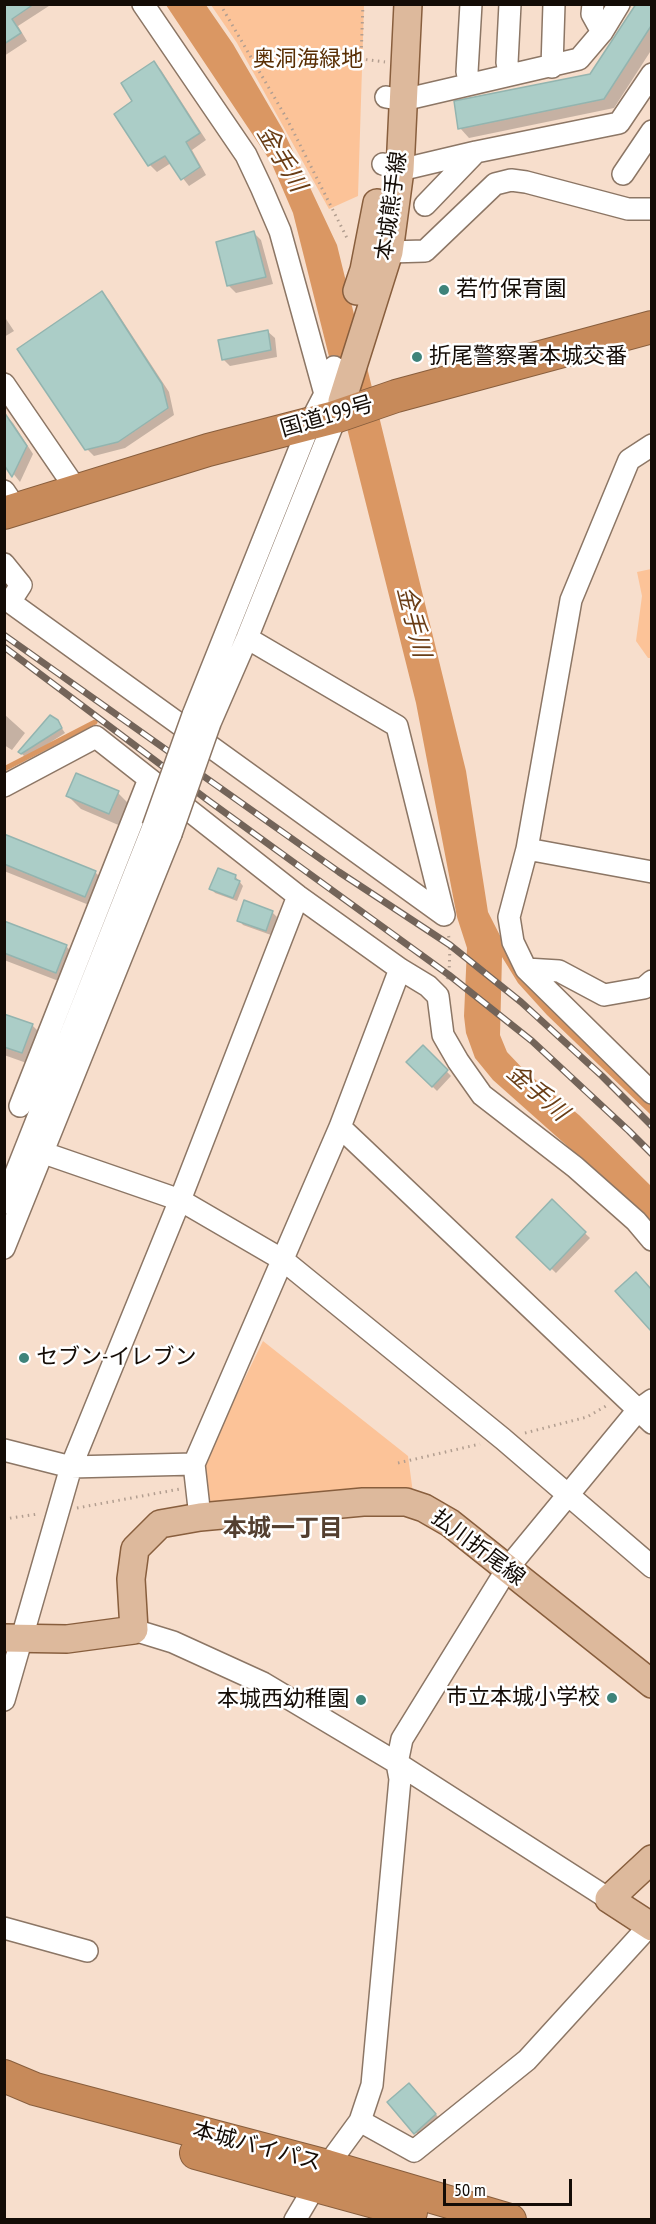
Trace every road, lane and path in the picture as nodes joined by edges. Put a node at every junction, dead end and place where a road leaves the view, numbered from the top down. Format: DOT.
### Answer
graph roads {
  1 [pos="143,4"];
  2 [pos="220,4"];
  3 [pos="363,4"];
  4 [pos="391,4"];
  5 [pos="408,4"];
  6 [pos="471,4"];
  7 [pos="510,4"];
  8 [pos="554,4"];
  9 [pos="592,4"];
  10 [pos="619,4"];
  11 [pos="602,32"];
  12 [pos="388,62"];
  13 [pos="507,63"];
  14 [pos="552,67"];
  15 [pos="467,72"];
  16 [pos="651,74"];
  17 [pos="394,98"];
  18 [pos="651,131"];
  19 [pos="476,152"];
  20 [pos="391,167"];
  21 [pos="623,174"];
  22 [pos="425,205"];
  23 [pos="651,209"];
  24 [pos="389,252"];
  25 [pos="365,287"];
  26 [pos="651,327"];
  27 [pos="334,367"];
  28 [pos="4,384"];
  29 [pos="328,409"];
  30 [pos="651,445"];
  31 [pos="78,492"];
  32 [pos="9,504"];
  33 [pos="4,564"];
  34 [pos="247,638"];
  35 [pos="202,719"];
  36 [pos="149,779"];
  37 [pos="4,786"];
  38 [pos="162,830"];
  39 [pos="527,849"];
  40 [pos="651,872"];
  41 [pos="298,896"];
  42 [pos="444,915"];
  43 [pos="400,969"];
  44 [pos="526,969"];
  45 [pos="651,981"];
  46 [pos="438,996"];
  47 [pos="651,1093"];
  48 [pos="21,1107"];
  49 [pos="340,1127"];
  50 [pos="35,1151"];
  51 [pos="180,1200"];
  52 [pos="4,1203"];
  53 [pos="651,1240"];
  54 [pos="4,1248"];
  55 [pos="283,1260"];
  56 [pos="647,1411"];
  57 [pos="4,1450"];
  58 [pos="194,1464"];
  59 [pos="71,1467"];
  60 [pos="196,1486"];
  61 [pos="569,1496"];
  62 [pos="59,1511"];
  63 [pos="200,1517"];
  64 [pos="4,1519"];
  65 [pos="651,1567"];
  66 [pos="507,1569"];
  67 [pos="134,1630"];
  68 [pos="14,1638"];
  69 [pos="651,1684"];
  70 [pos="4,1700"];
  71 [pos="397,1763"];
  72 [pos="651,1859"];
  73 [pos="609,1899"];
  74 [pos="650,1927"];
  75 [pos="4,1928"];
  76 [pos="87,1951"];
  77 [pos="4,2076"];
  78 [pos="4,2099"];
  79 [pos="360,2121"];
  80 [pos="321,2176"];
  81 [pos="386,2213"];
  82 [pos="295,2220"];
  83 [pos="438,2220"];
  84 [pos="510,2220"];
  1 -- 29 [label="street"];
  2 -- 25 [label="path"];
  3 -- 12 [label="path"];
  4 -- 12 [label="main road, 本城熊手線"];
  5 -- 17 [label="main road, 本城熊手線"];
  6 -- 15 [label="street"];
  7 -- 13 [label="street"];
  8 -- 14 [label="street"];
  9 -- 11 [label="street"];
  10 -- 11 [label="street"];
  11 -- 14 [label="street"];
  12 -- 17 [label="main road, 本城熊手線"];
  14 -- 17 [label="street"];
  16 -- 19 [label="street"];
  17 -- 20 [label="main road, 本城熊手線"];
  18 -- 21 [label="street"];
  19 -- 20 [label="street"];
  19 -- 22 [label="street"];
  20 -- 24 [label="main road, 本城熊手線"];
  20 -- 25 [label="main road, 本城熊手線"];
  23 -- 24 [label="street"];
  24 -- 25 [label="main road, 本城熊手線"];
  25 -- 27 [label="main road, 本城熊手線"];
  25 -- 29 [label="main road, 本城熊手線"];
  26 -- 29 [label="highway, 国道199号"];
  27 -- 29 [label="street"];
  28 -- 31 [label="street"];
  29 -- 31 [label="highway, 国道199号"];
  29 -- 34 [label="street"];
  29 -- 35 [label="street"];
  30 -- 39 [label="street"];
  31 -- 32 [label="highway, 国道199号"];
  33 -- 42 [label="street"];
  34 -- 35 [label="street"];
  34 -- 42 [label="street"];
  35 -- 38 [label="street, bridge"];
  36 -- 37 [label="street"];
  36 -- 41 [label="street"];
  36 -- 48 [label="street"];
  38 -- 48 [label="street"];
  38 -- 50 [label="street"];
  39 -- 40 [label="street"];
  39 -- 44 [label="street"];
  41 -- 43 [label="street"];
  41 -- 51 [label="street"];
  42 -- 46 [label="path"];
  43 -- 46 [label="street"];
  43 -- 49 [label="street"];
  44 -- 45 [label="street"];
  44 -- 47 [label="street"];
  46 -- 53 [label="street"];
  48 -- 50 [label="street"];
  49 -- 55 [label="street"];
  49 -- 56 [label="street"];
  50 -- 51 [label="street"];
  50 -- 52 [label="street"];
  50 -- 54 [label="street"];
  51 -- 55 [label="street"];
  51 -- 59 [label="street"];
  55 -- 58 [label="street"];
  55 -- 61 [label="street"];
  56 -- 61 [label="street"];
  57 -- 59 [label="street"];
  58 -- 59 [label="street"];
  58 -- 60 [label="street"];
  59 -- 62 [label="street"];
  60 -- 62 [label="path"];
  60 -- 63 [label="street"];
  61 -- 65 [label="street"];
  61 -- 66 [label="street"];
  62 -- 64 [label="path"];
  62 -- 68 [label="street"];
  63 -- 66 [label="main road, 払川折尾線"];
  63 -- 67 [label="main road, 払川折尾線"];
  66 -- 69 [label="main road, 払川折尾線"];
  66 -- 71 [label="street"];
  67 -- 68 [label="main road"];
  67 -- 71 [label="street"];
  68 -- 70 [label="street"];
  71 -- 73 [label="street"];
  71 -- 79 [label="street"];
  72 -- 73 [label="main road"];
  73 -- 74 [label="main road"];
  74 -- 79 [label="street"];
  75 -- 76 [label="street"];
  77 -- 80 [label="highway, 本城バイパス"];
  78 -- 80 [label="highway, 本城バイパス"];
  79 -- 80 [label="street"];
  80 -- 81 [label="highway, 本城バイパス"];
  80 -- 82 [label="street"];
  80 -- 84 [label="highway, 本城バイパス"];
  81 -- 83 [label="highway, 本城バイパス"];
}
